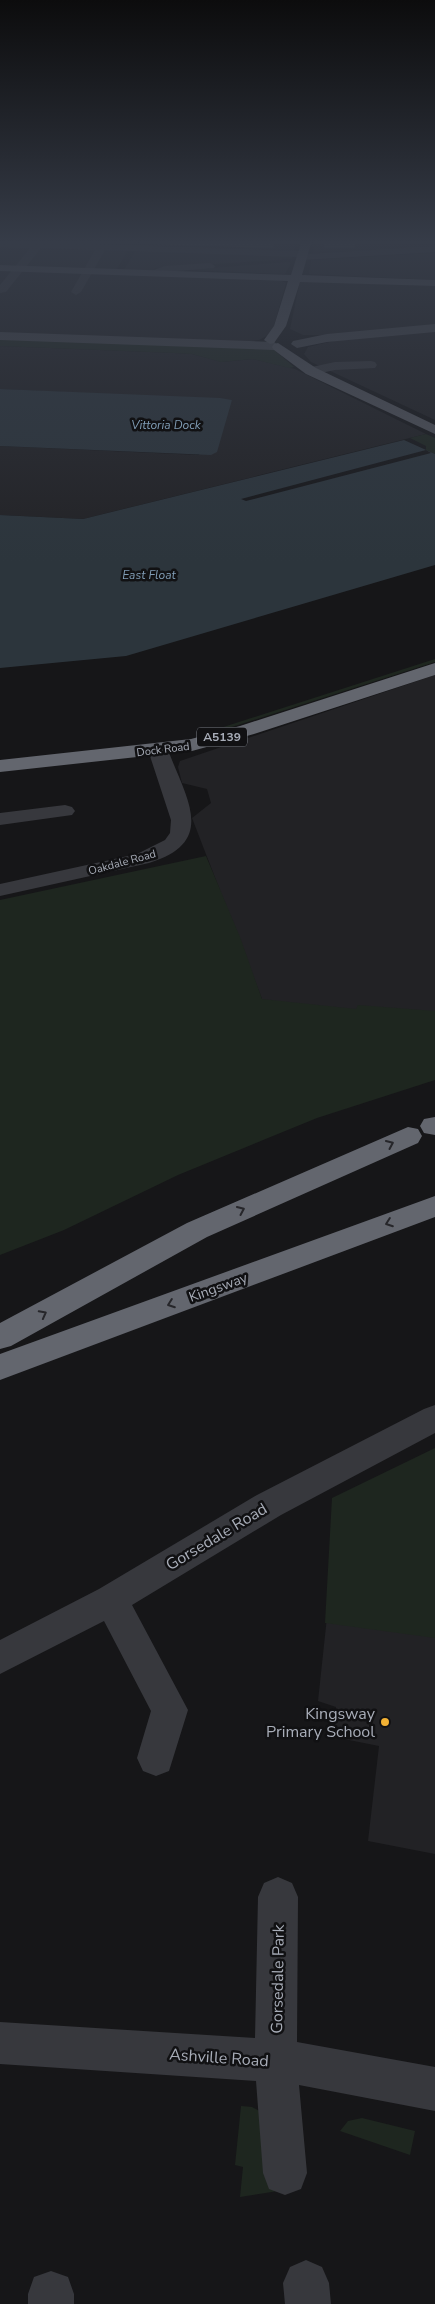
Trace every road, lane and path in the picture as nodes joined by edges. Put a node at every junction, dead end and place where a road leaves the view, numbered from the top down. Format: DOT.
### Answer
graph roads {
  1 [pos="296,348"];
  2 [pos="371,366"];
  3 [pos="311,371"];
  4 [pos="435,430"];
  5 [pos="435,669"];
  6 [pos="158,750"];
  7 [pos="0,766"];
  8 [pos="65,811"];
  9 [pos="0,819"];
  10 [pos="0,890"];
  11 [pos="426,1129"];
  12 [pos="435,1206"];
  13 [pos="0,1337"];
  14 [pos="0,1367"];
  15 [pos="435,1418"];
  16 [pos="111,1600"];
  17 [pos="0,1658"];
  18 [pos="156,1758"];
  19 [pos="278,1897"];
  20 [pos="0,2044"];
  21 [pos="276,2060"];
  22 [pos="435,2090"];
  23 [pos="285,2173"];
  1 -- 3 [label="main road"];
  2 -- 3 [label="street"];
  3 -- 4 [label="main road"];
  5 -- 6 [label="highway, Dock Road / A5139"];
  6 -- 7 [label="highway, Dock Road / A5139"];
  6 -- 10 [label="street, Oakdale Road"];
  8 -- 9 [label="street"];
  13 -- 11 [label="highway, one-way"];
  12 -- 14 [label="highway, Kingsway, one-way"];
  15 -- 16 [label="street, Gorsedale Road"];
  16 -- 17 [label="street, Gorsedale Road"];
  16 -- 18 [label="street"];
  19 -- 21 [label="street, Gorsedale Park"];
  20 -- 21 [label="street, Ashville Road"];
  21 -- 22 [label="street, Ashville Road"];
  21 -- 23 [label="street, Gorsedale Park"];
}
